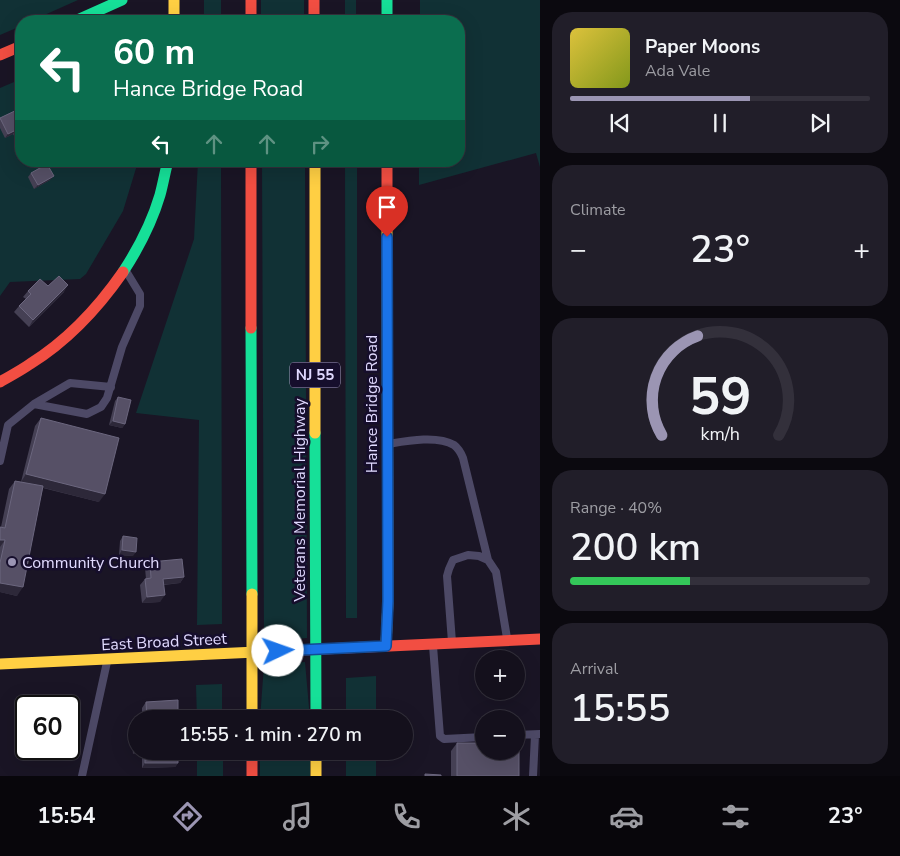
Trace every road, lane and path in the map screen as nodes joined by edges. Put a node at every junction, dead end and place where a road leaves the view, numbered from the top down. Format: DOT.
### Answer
graph roads {
  1 [pos="122,0"];
  2 [pos="174,0"];
  3 [pos="251,0"];
  4 [pos="314,0"];
  5 [pos="386,0"];
  6 [pos="88,15"];
  7 [pos="174,15"];
  8 [pos="251,15"];
  9 [pos="314,15"];
  10 [pos="387,15"];
  11 [pos="15,49"];
  12 [pos="0,56"];
  13 [pos="167,167"];
  14 [pos="251,167"];
  15 [pos="315,167"];
  16 [pos="387,167"];
  17 [pos="125,269"];
  18 [pos="0,382"];
  19 [pos="111,387"];
  20 [pos="34,404"];
  21 [pos="4,427"];
  22 [pos="388,444"];
  23 [pos="0,461"];
  24 [pos="488,560"];
  25 [pos="540,639"];
  26 [pos="507,640"];
  27 [pos="452,643"];
  28 [pos="433,644"];
  29 [pos="386,646"];
  30 [pos="108,660"];
  31 [pos="0,664"];
  32 [pos="252,710"];
  33 [pos="316,710"];
  34 [pos="537,734"];
  35 [pos="475,737"];
  36 [pos="252,760"];
  37 [pos="316,760"];
  38 [pos="82,776"];
  39 [pos="252,776"];
  40 [pos="316,776"];
  41 [pos="533,776"];
  1 -- 6 [label="main road"];
  2 -- 7 [label="main road"];
  3 -- 8 [label="main road"];
  4 -- 9 [label="main road"];
  5 -- 10 [label="main road"];
  11 -- 12 [label="main road"];
  13 -- 17 [label="main road"];
  14 -- 32 [label="main road"];
  15 -- 33 [label="main road, Veterans Memorial Highway / NJ 55"];
  16 -- 22 [label="main road, Hance Bridge Road"];
  17 -- 18 [label="main road"];
  17 -- 19 [label="lane"];
  19 -- 20 [label="lane"];
  19 -- 20 [label="lane"];
  20 -- 21 [label="lane"];
  21 -- 23 [label="lane"];
  22 -- 24 [label="lane"];
  22 -- 29 [label="main road, Hance Bridge Road"];
  24 -- 26 [label="lane"];
  24 -- 27 [label="lane"];
  25 -- 26 [label="main road, East Broad Street"];
  26 -- 27 [label="main road, East Broad Street"];
  27 -- 28 [label="main road, East Broad Street"];
  28 -- 29 [label="main road, East Broad Street"];
  28 -- 35 [label="lane"];
  29 -- 30 [label="main road, East Broad Street"];
  30 -- 31 [label="main road, East Broad Street"];
  30 -- 38 [label="lane"];
  34 -- 41 [label="lane"];
  36 -- 39 [label="main road"];
  37 -- 40 [label="main road"];
}
